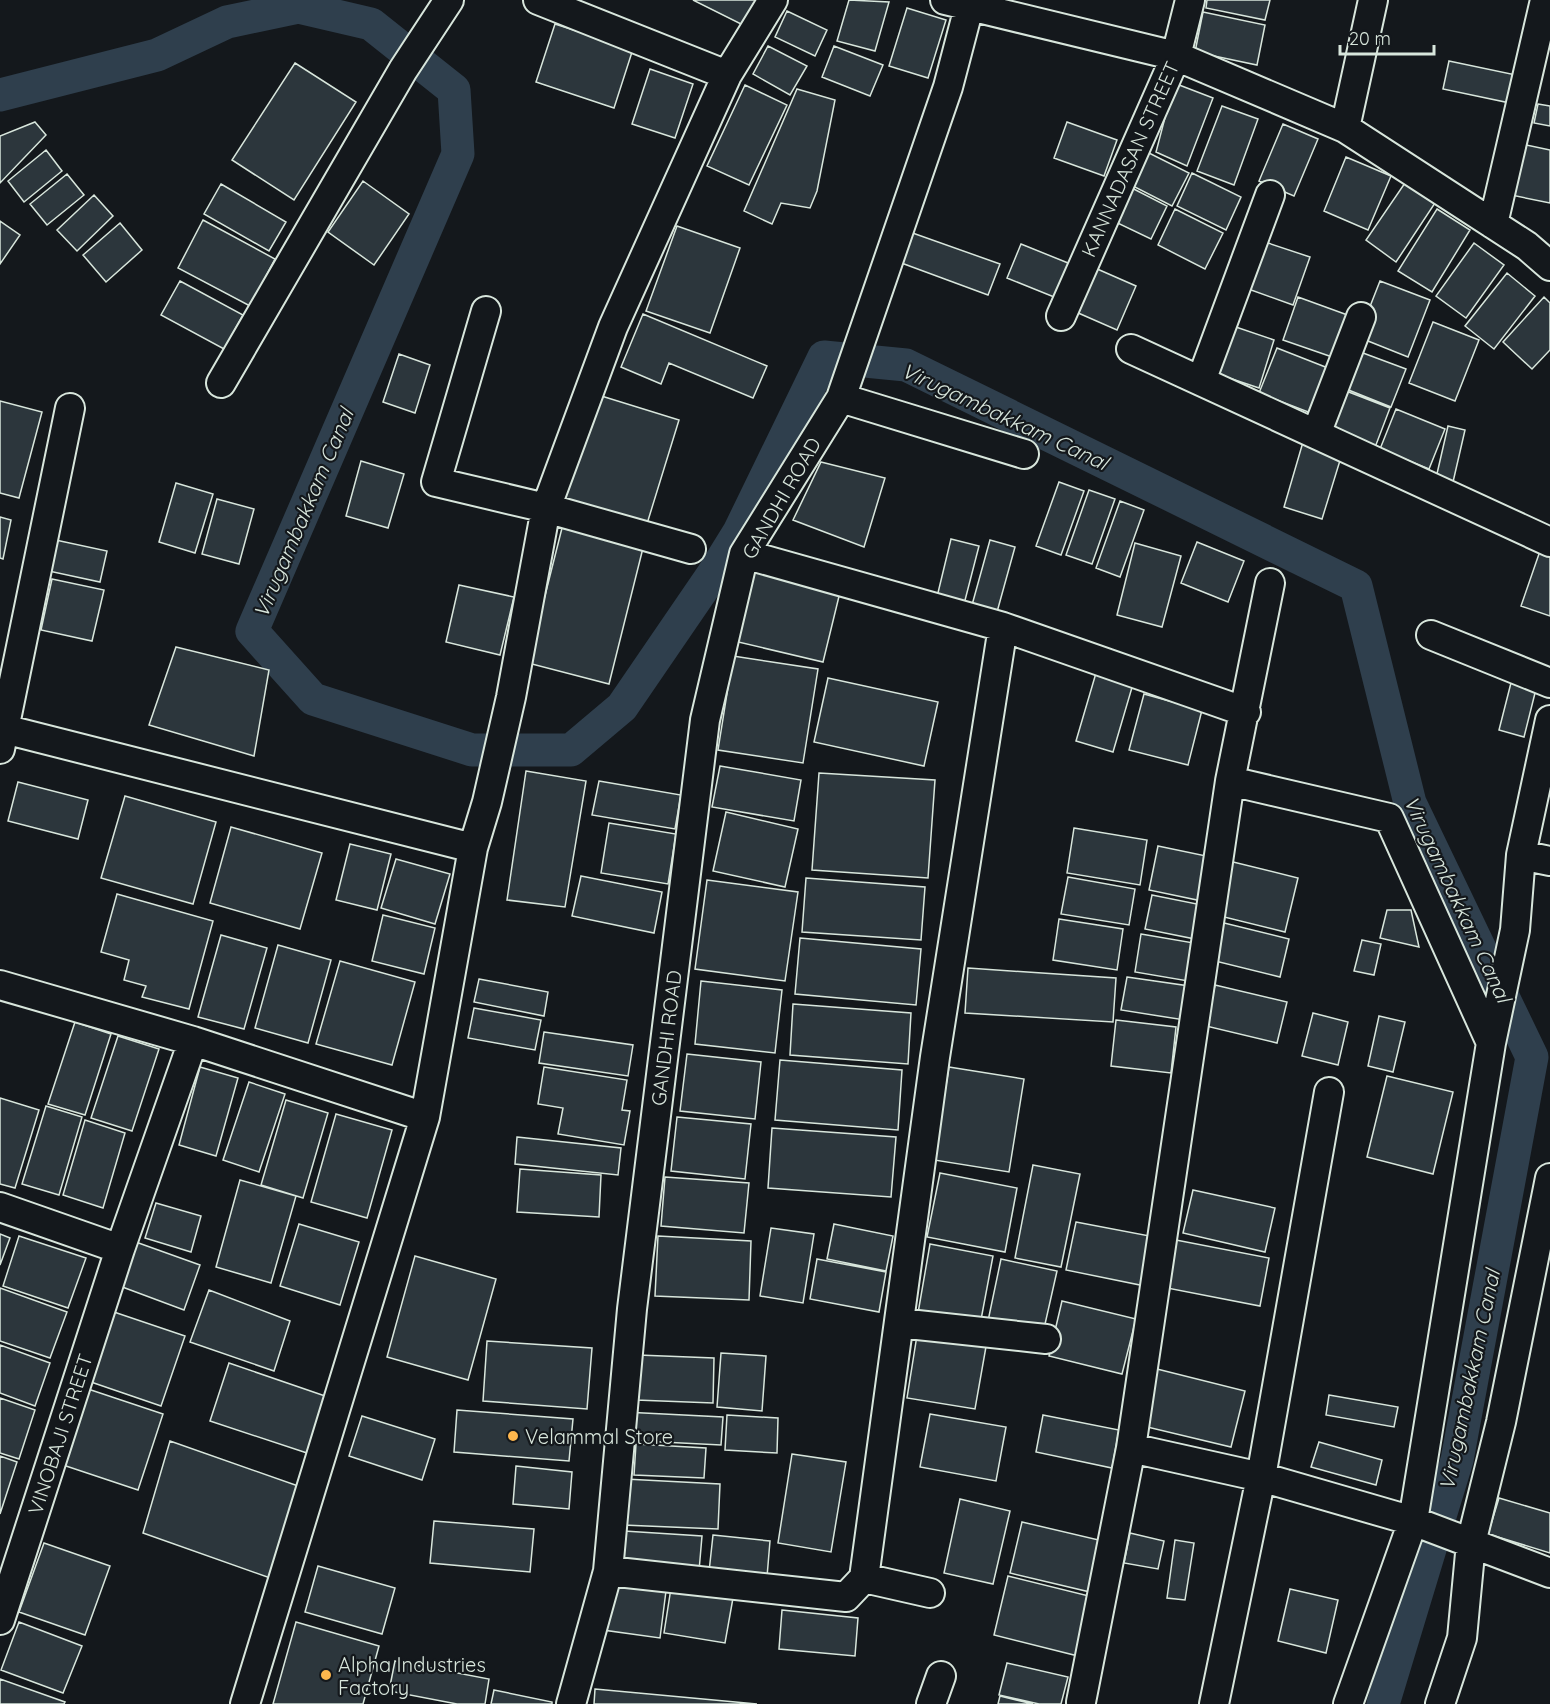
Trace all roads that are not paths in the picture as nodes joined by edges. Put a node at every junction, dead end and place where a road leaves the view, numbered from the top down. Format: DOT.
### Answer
graph roads {
  1 [pos="538,0"];
  2 [pos="773,0"];
  3 [pos="1191,0"];
  4 [pos="1373,0"];
  5 [pos="1545,0"];
  6 [pos="957,4"];
  7 [pos="1010,7"];
  8 [pos="444,9"];
  9 [pos="1176,56"];
  10 [pos="727,75"];
  11 [pos="1345,128"];
  12 [pos="1270,195"];
  13 [pos="1493,224"];
  14 [pos="1550,266"];
  15 [pos="486,311"];
  16 [pos="1061,316"];
  17 [pos="1361,317"];
  18 [pos="1131,349"];
  19 [pos="1201,381"];
  20 [pos="220,383"];
  21 [pos="840,398"];
  22 [pos="70,408"];
  23 [pos="1316,434"];
  24 [pos="1024,454"];
  25 [pos="546,508"];
  26 [pos="1550,542"];
  27 [pos="691,549"];
  28 [pos="744,554"];
  29 [pos="1270,583"];
  30 [pos="1003,627"];
  31 [pos="1431,635"];
  32 [pos="1550,683"];
  33 [pos="1246,712"];
  34 [pos="1550,720"];
  35 [pos="2,739"];
  36 [pos="1230,781"];
  37 [pos="473,848"];
  38 [pos="1521,855"];
  39 [pos="1550,861"];
  40 [pos="0,986"];
  41 [pos="193,1041"];
  42 [pos="1491,1043"];
  43 [pos="1329,1092"];
  44 [pos="425,1117"];
  45 [pos="1550,1178"];
  46 [pos="0,1207"];
  47 [pos="120,1248"];
  48 [pos="899,1323"];
  49 [pos="1046,1339"];
  50 [pos="1131,1449"];
  51 [pos="1261,1477"];
  52 [pos="1413,1521"];
  53 [pos="1471,1544"];
  54 [pos="608,1571"];
  55 [pos="1550,1573"];
  56 [pos="864,1578"];
  57 [pos="930,1593"];
  58 [pos="0,1620"];
  59 [pos="941,1676"];
  60 [pos="1081,1702"];
  61 [pos="245,1704"];
  62 [pos="571,1704"];
  63 [pos="931,1704"];
  64 [pos="1214,1704"];
  65 [pos="1348,1704"];
  66 [pos="1440,1704"];
  1 -- 10 [label="street"];
  2 -- 10 [label="street"];
  3 -- 9 [label="street, KANNADASAN STREET"];
  4 -- 11 [label="street"];
  5 -- 13 [label="street"];
  6 -- 7 [label="street"];
  6 -- 21 [label="street, GANDHI ROAD"];
  7 -- 9 [label="street"];
  8 -- 20 [label="street"];
  9 -- 11 [label="street"];
  9 -- 16 [label="street, KANNADASAN STREET"];
  10 -- 25 [label="street"];
  11 -- 13 [label="street"];
  12 -- 19 [label="street"];
  13 -- 14 [label="street"];
  15 -- 25 [label="street"];
  17 -- 23 [label="street"];
  18 -- 19 [label="street"];
  19 -- 23 [label="street"];
  21 -- 24 [label="street"];
  21 -- 28 [label="street, GANDHI ROAD"];
  22 -- 35 [label="street"];
  23 -- 26 [label="street"];
  25 -- 27 [label="street"];
  25 -- 37 [label="street"];
  28 -- 30 [label="street"];
  28 -- 54 [label="street, GANDHI ROAD"];
  29 -- 33 [label="street"];
  30 -- 33 [label="street"];
  30 -- 48 [label="street"];
  31 -- 32 [label="street"];
  33 -- 36 [label="street"];
  34 -- 38 [label="street"];
  35 -- 37 [label="street"];
  36 -- 42 [label="street"];
  36 -- 50 [label="street"];
  37 -- 44 [label="street"];
  38 -- 39 [label="street"];
  38 -- 42 [label="street"];
  40 -- 41 [label="street"];
  41 -- 44 [label="street"];
  41 -- 47 [label="street, VINOBAJI STREET"];
  42 -- 52 [label="street"];
  43 -- 51 [label="street"];
  44 -- 61 [label="street"];
  45 -- 53 [label="street"];
  46 -- 47 [label="street"];
  47 -- 58 [label="street, VINOBAJI STREET"];
  48 -- 49 [label="street"];
  48 -- 56 [label="street"];
  50 -- 51 [label="street"];
  50 -- 60 [label="street"];
  51 -- 52 [label="street"];
  51 -- 64 [label="street"];
  52 -- 53 [label="street"];
  52 -- 65 [label="street"];
  53 -- 55 [label="street"];
  53 -- 66 [label="street"];
  54 -- 56 [label="street"];
  54 -- 62 [label="street, GANDHI ROAD"];
  56 -- 57 [label="street"];
  59 -- 63 [label="street"];
}
